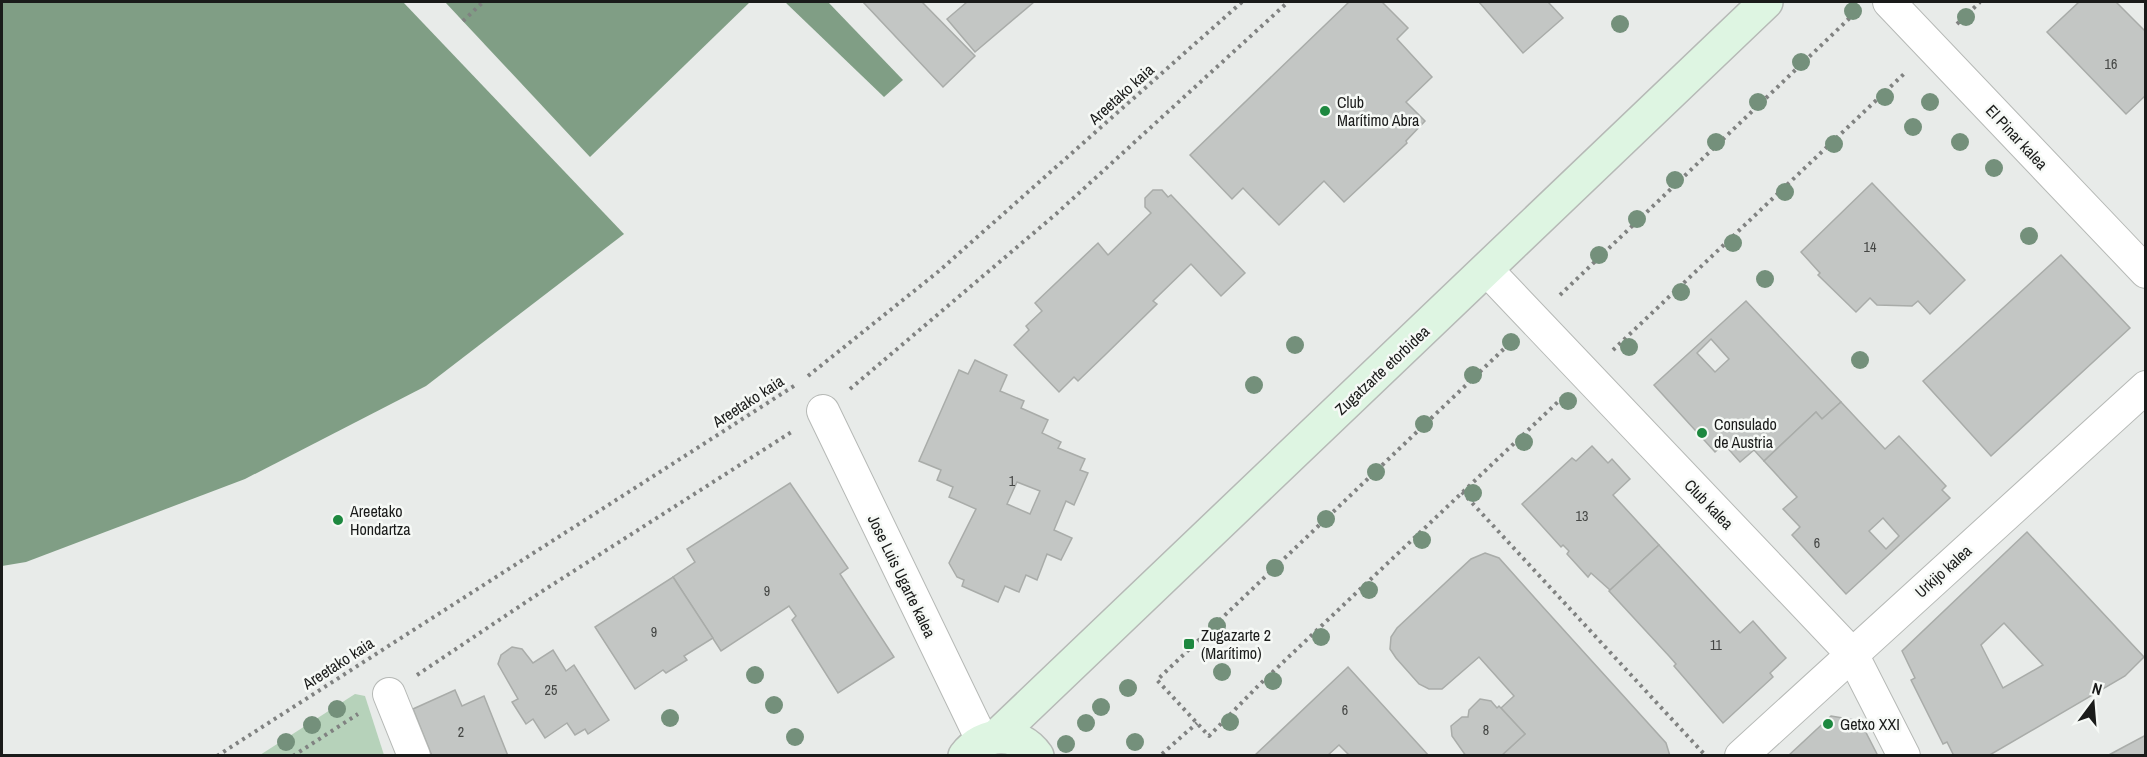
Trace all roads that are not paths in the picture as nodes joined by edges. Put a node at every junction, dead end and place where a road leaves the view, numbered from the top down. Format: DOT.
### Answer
graph roads {
  1 [pos="1766,2"];
  2 [pos="1889,2"];
  3 [pos="1487,270"];
  4 [pos="2145,272"];
  5 [pos="2145,387"];
  6 [pos="823,411"];
  7 [pos="1852,654"];
  8 [pos="389,694"];
  9 [pos="981,744"];
  10 [pos="414,756"];
  11 [pos="1036,756"];
  12 [pos="1741,756"];
  13 [pos="1904,756"];
  1 -- 3 [label="street, Zugatzarte etorbidea"];
  2 -- 4 [label="street, El Pinar kalea"];
  3 -- 7 [label="street, Club kalea"];
  3 -- 9 [label="street, Zugatzarte etorbidea"];
  5 -- 7 [label="street, Urkijo kalea"];
  6 -- 9 [label="street, Jose Luis Ugarte kalea"];
  7 -- 12 [label="street, Urkijo kalea"];
  7 -- 13 [label="street, Club kalea"];
  8 -- 10 [label="street"];
  9 -- 11 [label="street"];
}
